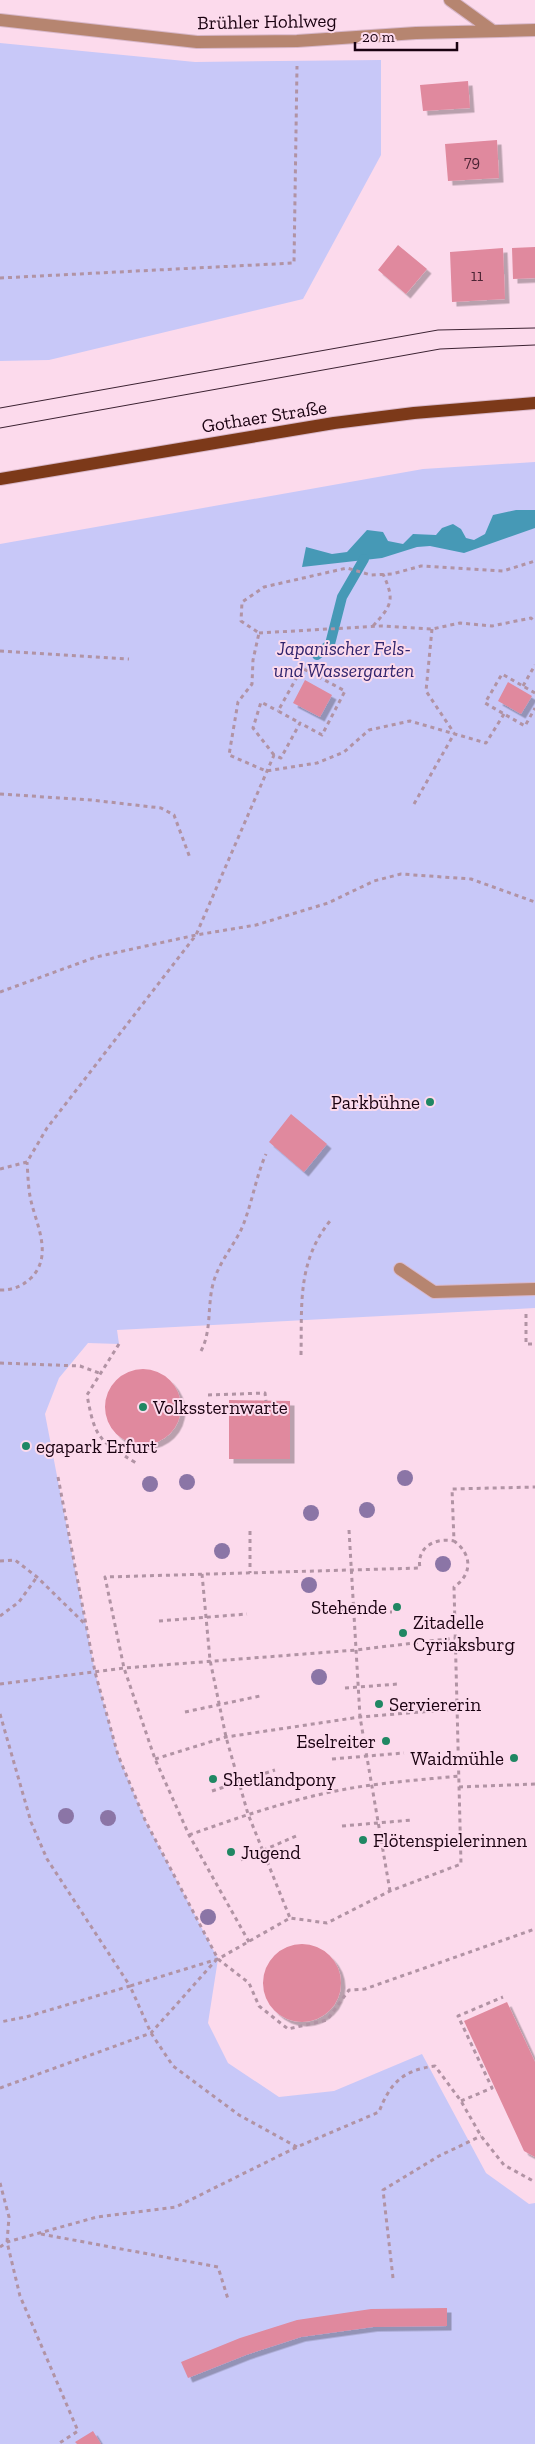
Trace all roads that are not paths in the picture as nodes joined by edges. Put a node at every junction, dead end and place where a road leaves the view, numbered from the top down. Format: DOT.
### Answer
graph roads {
  1 [pos="450,0"];
  2 [pos="0,20"];
  3 [pos="535,30"];
  4 [pos="493,31"];
  5 [pos="535,402"];
  6 [pos="0,479"];
  7 [pos="400,1269"];
  8 [pos="530,1289"];
  1 -- 4 [label="street"];
  2 -- 4 [label="street, Brühler Hohlweg"];
  3 -- 4 [label="street, Brühler Hohlweg"];
  5 -- 6 [label="main road, Gothaer Straße"];
  7 -- 8 [label="street"];
}
